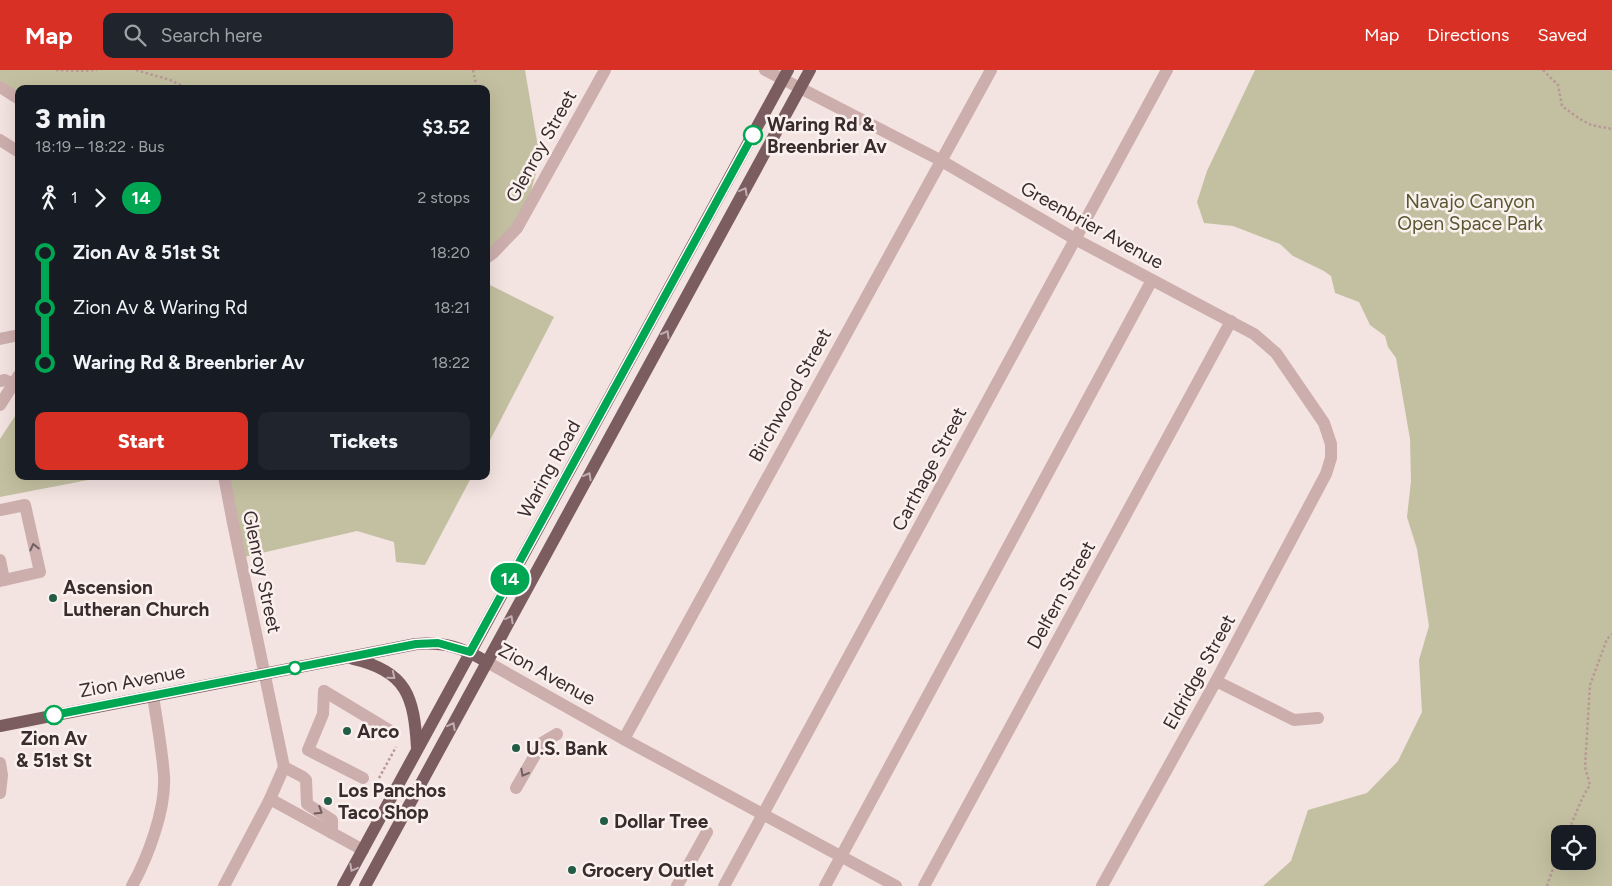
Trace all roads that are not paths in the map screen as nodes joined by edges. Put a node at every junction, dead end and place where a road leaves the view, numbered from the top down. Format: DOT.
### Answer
graph roads {
  1 [pos="605,70"];
  2 [pos="765,70"];
  3 [pos="810,70"];
  4 [pos="991,70"];
  5 [pos="1167,70"];
  6 [pos="785,75"];
  7 [pos="0,87"];
  8 [pos="800,89"];
  9 [pos="15,96"];
  10 [pos="0,140"];
  11 [pos="15,149"];
  12 [pos="940,160"];
  13 [pos="1075,238"];
  14 [pos="490,256"];
  15 [pos="1152,280"];
  16 [pos="1231,321"];
  17 [pos="15,336"];
  18 [pos="0,339"];
  19 [pos="15,380"];
  20 [pos="0,381"];
  21 [pos="15,382"];
  22 [pos="0,405"];
  23 [pos="1326,474"];
  24 [pos="225,480"];
  25 [pos="0,510"];
  26 [pos="0,560"];
  27 [pos="2,581"];
  28 [pos="470,652"];
  29 [pos="348,658"];
  30 [pos="487,662"];
  31 [pos="265,674"];
  32 [pos="1216,681"];
  33 [pos="153,696"];
  34 [pos="1318,718"];
  35 [pos="0,726"];
  36 [pos="392,732"];
  37 [pos="556,734"];
  38 [pos="624,739"];
  39 [pos="417,748"];
  40 [pos="0,764"];
  41 [pos="284,767"];
  42 [pos="363,778"];
  43 [pos="516,788"];
  44 [pos="0,793"];
  45 [pos="270,799"];
  46 [pos="763,815"];
  47 [pos="707,832"];
  48 [pos="332,833"];
  49 [pos="363,850"];
  50 [pos="842,857"];
  51 [pos="132,886"];
  52 [pos="224,886"];
  53 [pos="343,886"];
  54 [pos="365,886"];
  55 [pos="677,886"];
  56 [pos="724,886"];
  57 [pos="826,886"];
  58 [pos="896,886"];
  59 [pos="924,886"];
  60 [pos="1102,886"];
  1 -- 14 [label="street, Glenroy Street"];
  2 -- 6 [label="street, Greenbrier Avenue"];
  3 -- 8 [label="main road, Waring Road"];
  4 -- 12 [label="street, Birchwood Street"];
  5 -- 13 [label="street, Carthage Street"];
  6 -- 8 [label="street, Greenbrier Avenue"];
  6 -- 28 [label="main road, Waring Road"];
  7 -- 9 [label="street"];
  8 -- 12 [label="street, Greenbrier Avenue"];
  30 -- 8 [label="main road, Waring Road, one-way"];
  10 -- 11 [label="street"];
  12 -- 13 [label="street, Greenbrier Avenue"];
  12 -- 38 [label="street, Birchwood Street"];
  13 -- 15 [label="street, Greenbrier Avenue"];
  13 -- 46 [label="street, Carthage Street"];
  15 -- 16 [label="street, Greenbrier Avenue"];
  15 -- 50 [label="street"];
  16 -- 23 [label="street, Greenbrier Avenue"];
  16 -- 59 [label="street, Delfern Street"];
  17 -- 18 [label="street"];
  19 -- 20 [label="street"];
  21 -- 22 [label="street"];
  23 -- 32 [label="street, Eldridge Street"];
  24 -- 31 [label="street, Glenroy Street"];
  27 -- 25 [label="street, one-way"];
  26 -- 27 [label="street"];
  28 -- 29 [label="main road, Zion Avenue"];
  28 -- 30 [label="main road, Zion Avenue"];
  28 -- 39 [label="main road, Waring Road"];
  29 -- 31 [label="main road, Zion Avenue"];
  29 -- 39 [label="main road, one-way"];
  30 -- 38 [label="street, Zion Avenue"];
  54 -- 30 [label="main road, Waring Road, one-way"];
  31 -- 33 [label="main road, Zion Avenue"];
  31 -- 41 [label="street, Glenroy Street"];
  32 -- 34 [label="street"];
  32 -- 60 [label="street, Eldridge Street"];
  33 -- 35 [label="main road, Zion Avenue"];
  33 -- 51 [label="street"];
  36 -- 42 [label="street"];
  37 -- 43 [label="street, one-way"];
  38 -- 46 [label="street, Zion Avenue"];
  39 -- 49 [label="main road, Waring Road"];
  40 -- 44 [label="street"];
  41 -- 45 [label="street"];
  41 -- 48 [label="street, one-way"];
  45 -- 48 [label="street"];
  45 -- 52 [label="street"];
  46 -- 50 [label="street, Zion Avenue"];
  46 -- 56 [label="street, Carthage Street"];
  47 -- 55 [label="street"];
  48 -- 49 [label="street"];
  49 -- 53 [label="main road, Waring Road, one-way"];
  50 -- 57 [label="street"];
  50 -- 58 [label="street, Zion Avenue"];
}
